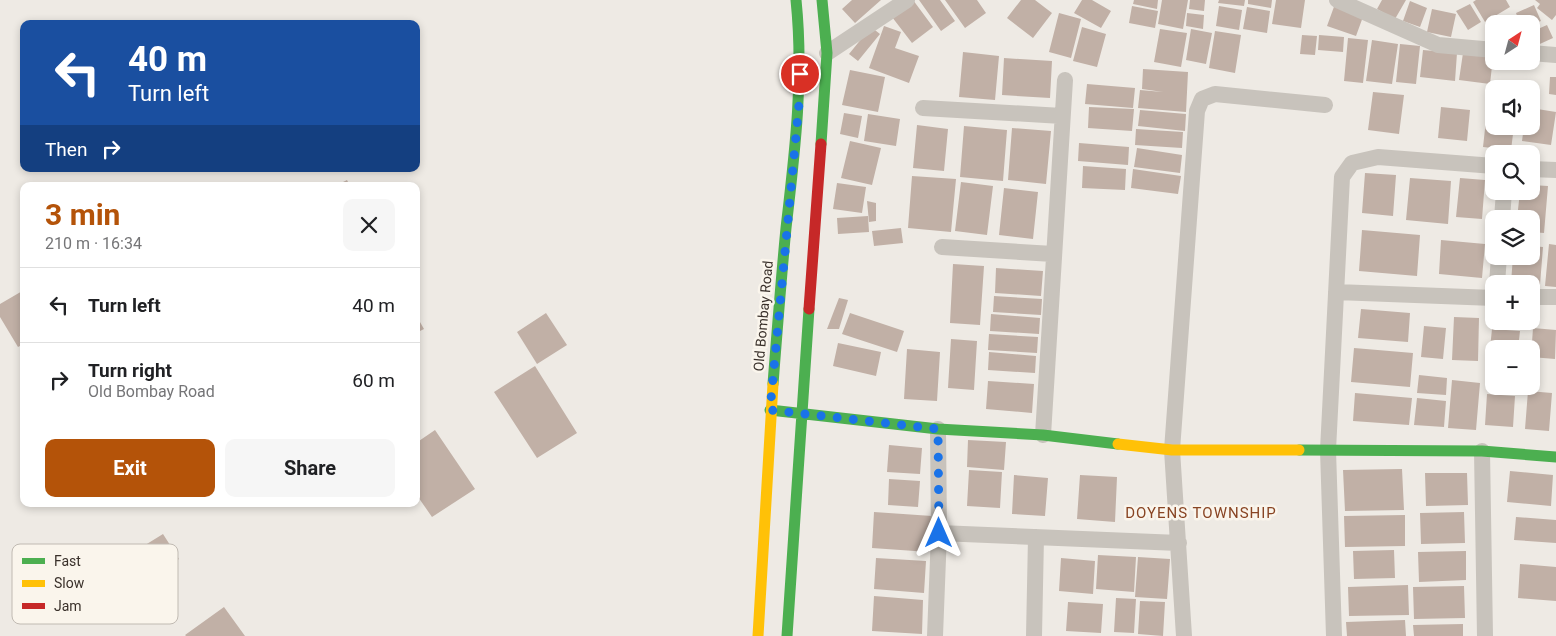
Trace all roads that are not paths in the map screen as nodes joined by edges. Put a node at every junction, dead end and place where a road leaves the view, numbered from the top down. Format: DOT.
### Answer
graph roads {
  1 [pos="796,0"];
  2 [pos="822,0"];
  3 [pos="907,0"];
  4 [pos="1337,0"];
  5 [pos="1485,49"];
  6 [pos="827,52"];
  7 [pos="1540,54"];
  8 [pos="1556,55"];
  9 [pos="1065,80"];
  10 [pos="1325,105"];
  11 [pos="922,108"];
  12 [pos="1062,116"];
  13 [pos="1485,165"];
  14 [pos="1540,169"];
  15 [pos="1556,170"];
  16 [pos="942,247"];
  17 [pos="1053,254"];
  18 [pos="1336,292"];
  19 [pos="1556,297"];
  20 [pos="1485,298"];
  21 [pos="1540,298"];
  22 [pos="770,410"];
  23 [pos="801,412"];
  24 [pos="938,429"];
  25 [pos="1043,435"];
  26 [pos="1172,450"];
  27 [pos="1328,450"];
  28 [pos="1482,451"];
  29 [pos="1556,457"];
  30 [pos="939,533"];
  31 [pos="1036,537"];
  32 [pos="1179,543"];
  33 [pos="758,636"];
  34 [pos="786,636"];
  35 [pos="936,636"];
  36 [pos="1034,636"];
  37 [pos="1184,636"];
  38 [pos="1334,636"];
  39 [pos="1485,636"];
  1 -- 22 [label="main road, Old Bombay Road"];
  2 -- 6 [label="main road"];
  3 -- 6 [label="street"];
  4 -- 5 [label="street"];
  6 -- 23 [label="main road"];
  7 -- 8 [label="street"];
  9 -- 12 [label="street"];
  10 -- 26 [label="street"];
  11 -- 12 [label="street"];
  12 -- 17 [label="street"];
  13 -- 18 [label="street"];
  14 -- 15 [label="street"];
  16 -- 17 [label="street"];
  17 -- 25 [label="street"];
  18 -- 20 [label="street"];
  18 -- 27 [label="street"];
  19 -- 21 [label="street"];
  22 -- 23 [label="main road"];
  22 -- 33 [label="main road, Old Bombay Road"];
  23 -- 24 [label="main road"];
  23 -- 34 [label="main road"];
  24 -- 25 [label="main road"];
  24 -- 30 [label="street"];
  25 -- 26 [label="main road"];
  26 -- 27 [label="main road"];
  26 -- 32 [label="street"];
  27 -- 28 [label="main road"];
  27 -- 38 [label="street"];
  28 -- 29 [label="main road"];
  28 -- 39 [label="street"];
  30 -- 31 [label="street"];
  30 -- 35 [label="street"];
  31 -- 32 [label="street"];
  31 -- 36 [label="street"];
  32 -- 37 [label="street"];
}
